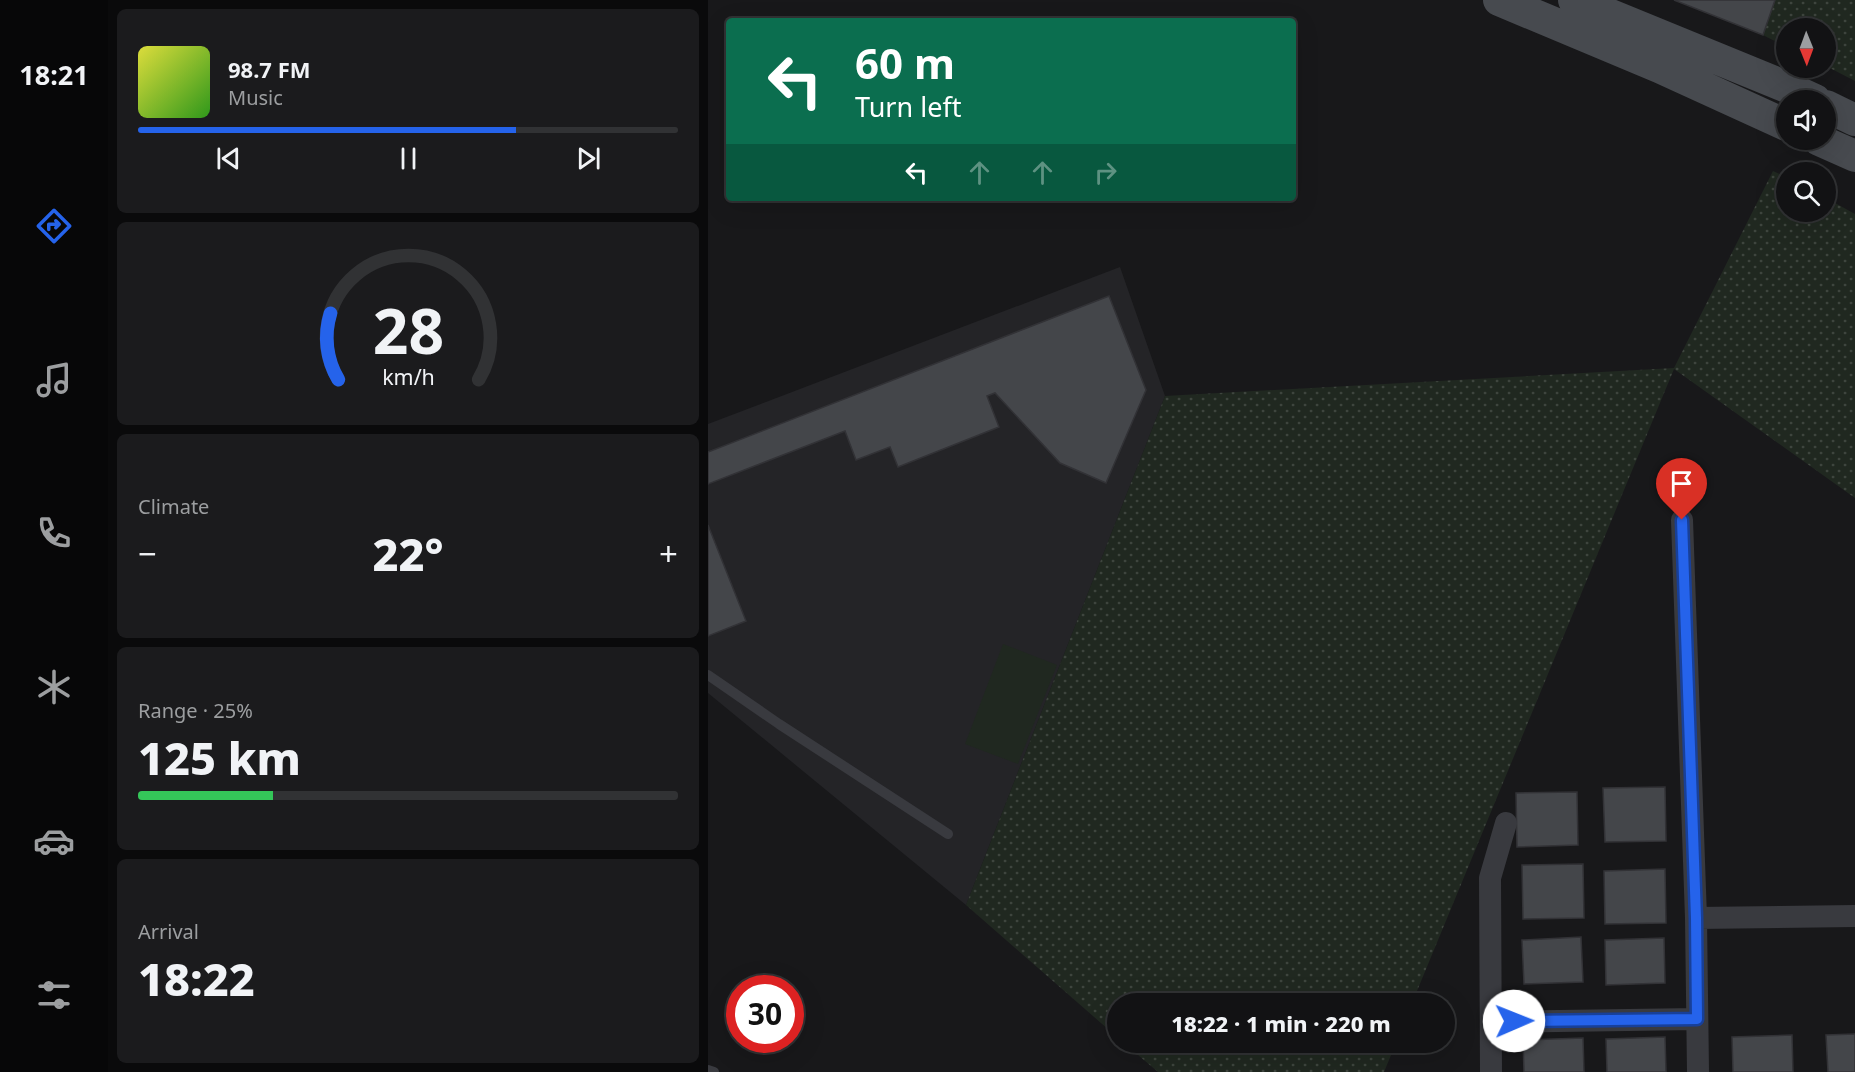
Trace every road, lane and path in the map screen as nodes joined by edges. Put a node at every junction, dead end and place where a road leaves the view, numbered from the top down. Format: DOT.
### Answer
graph roads {
  1 [pos="1499,0"];
  2 [pos="1574,0"];
  3 [pos="1793,90"];
  4 [pos="1836,111"];
  5 [pos="1776,120"];
  6 [pos="1855,120"];
  7 [pos="1836,148"];
  8 [pos="1855,156"];
  9 [pos="1682,520"];
  10 [pos="708,675"];
  11 [pos="1506,823"];
  12 [pos="948,834"];
  13 [pos="1855,916"];
  14 [pos="1696,918"];
  15 [pos="1697,1019"];
  16 [pos="1491,1022"];
  17 [pos="708,1070"];
  18 [pos="714,1072"];
  19 [pos="1491,1072"];
  20 [pos="1698,1072"];
  1 -- 5 [label="street"];
  2 -- 3 [label="street"];
  4 -- 6 [label="street"];
  7 -- 8 [label="street"];
  9 -- 14 [label="street"];
  10 -- 12 [label="lane"];
  11 -- 16 [label="street"];
  13 -- 14 [label="street"];
  14 -- 15 [label="street"];
  15 -- 16 [label="street"];
  15 -- 20 [label="street"];
  16 -- 19 [label="street"];
  17 -- 18 [label="lane"];
}
